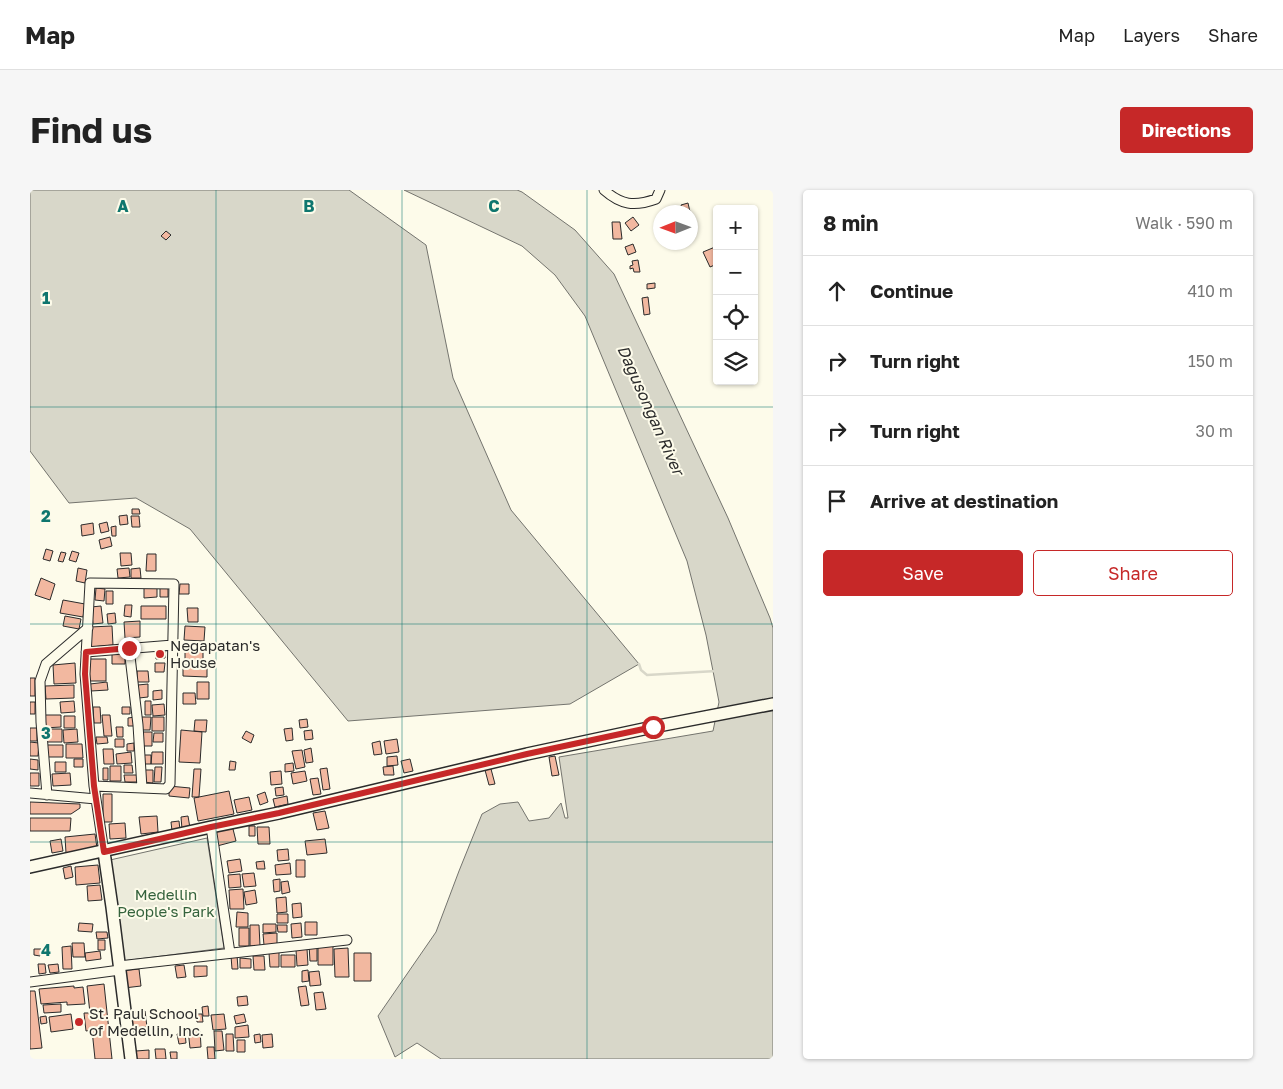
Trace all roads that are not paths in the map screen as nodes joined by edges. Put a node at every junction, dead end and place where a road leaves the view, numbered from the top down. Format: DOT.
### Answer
graph roads {
  1 [pos="604,190"];
  2 [pos="660,190"];
  3 [pos="88,628"];
  4 [pos="173,645"];
  5 [pos="129,648"];
  6 [pos="86,652"];
  7 [pos="773,704"];
  8 [pos="94,786"];
  9 [pos="142,788"];
  10 [pos="30,793"];
  11 [pos="47,795"];
  12 [pos="96,799"];
  13 [pos="211,827"];
  14 [pos="104,852"];
  15 [pos="30,868"];
  16 [pos="347,940"];
  17 [pos="230,953"];
  18 [pos="119,968"];
  19 [pos="30,982"];
  20 [pos="131,1059"];
  1 -- 2 [label="street"];
  3 -- 4 [label="street"];
  3 -- 6 [label="street"];
  3 -- 11 [label="street"];
  4 -- 5 [label="street"];
  4 -- 9 [label="street"];
  5 -- 6 [label="street"];
  5 -- 9 [label="street"];
  6 -- 8 [label="street"];
  7 -- 13 [label="main road"];
  8 -- 9 [label="street"];
  8 -- 12 [label="street"];
  10 -- 11 [label="street"];
  11 -- 12 [label="street"];
  12 -- 14 [label="street"];
  13 -- 14 [label="main road"];
  13 -- 17 [label="street"];
  14 -- 15 [label="main road"];
  14 -- 18 [label="main road"];
  16 -- 17 [label="street"];
  17 -- 18 [label="street"];
  18 -- 19 [label="street"];
  18 -- 20 [label="main road"];
}
